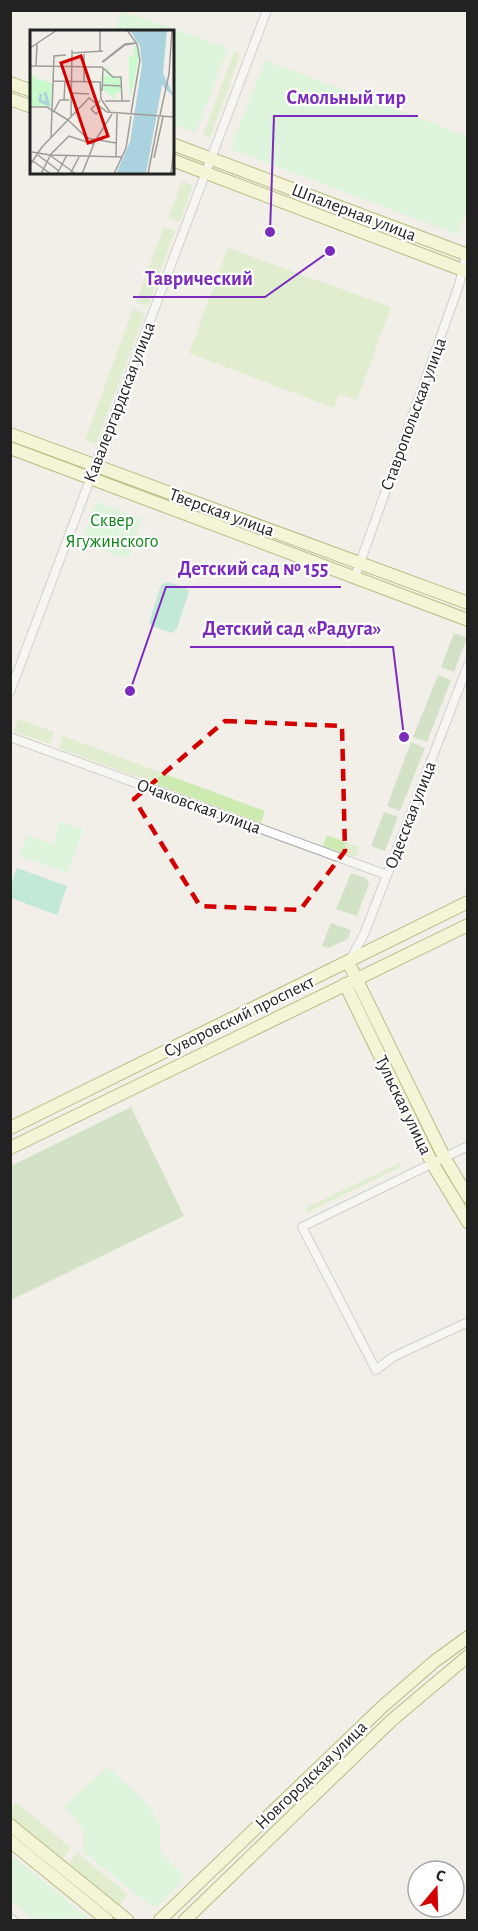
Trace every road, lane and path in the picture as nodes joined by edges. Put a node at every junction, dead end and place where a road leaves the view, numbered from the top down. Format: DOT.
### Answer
graph roads {
  1 [pos="267,10"];
  2 [pos="10,83"];
  3 [pos="30,90"];
  4 [pos="10,99"];
  5 [pos="30,106"];
  6 [pos="174,145"];
  7 [pos="212,158"];
  8 [pos="174,161"];
  9 [pos="206,173"];
  10 [pos="467,253"];
  11 [pos="465,271"];
  12 [pos="10,434"];
  13 [pos="10,448"];
  14 [pos="93,472"];
  15 [pos="360,563"];
  16 [pos="355,577"];
  17 [pos="468,603"];
  18 [pos="468,620"];
  19 [pos="468,665"];
  20 [pos="10,692"];
  21 [pos="10,737"];
  22 [pos="387,875"];
  23 [pos="468,902"];
  24 [pos="468,925"];
  25 [pos="348,962"];
  26 [pos="351,981"];
  27 [pos="10,1128"];
  28 [pos="468,1146"];
  29 [pos="10,1148"];
  30 [pos="444,1157"];
  31 [pos="432,1163"];
  32 [pos="468,1197"];
  33 [pos="468,1222"];
  34 [pos="468,1322"];
  35 [pos="468,1637"];
  36 [pos="468,1656"];
  37 [pos="10,1825"];
  38 [pos="10,1841"];
  39 [pos="107,1920"];
  40 [pos="128,1920"];
  41 [pos="160,1920"];
  42 [pos="185,1920"];
  1 -- 7 [label="street, Кавалергардская улица"];
  2 -- 3 [label="street"];
  4 -- 5 [label="street"];
  6 -- 7 [label="street, Шпалерная улица"];
  7 -- 9 [label="street, Кавалергардская улица"];
  7 -- 10 [label="street, Шпалерная улица"];
  8 -- 9 [label="street, Шпалерная улица"];
  9 -- 11 [label="street, Шпалерная улица"];
  9 -- 14 [label="street, Кавалергардская улица"];
  10 -- 11 [label="street, Ставропольская улица"];
  11 -- 15 [label="street, Ставропольская улица"];
  12 -- 14 [label="street, Тверская улица"];
  13 -- 14 [label="street, Тверская улица"];
  14 -- 15 [label="street, Тверская улица"];
  14 -- 16 [label="street, Тверская улица"];
  14 -- 20 [label="street, Кавалергардская улица"];
  15 -- 16 [label="street, Ставропольская улица"];
  15 -- 17 [label="street, Тверская улица"];
  16 -- 18 [label="street, Тверская улица"];
  19 -- 22 [label="street, Одесская улица"];
  21 -- 22 [label="street, Очаковская улица"];
  22 -- 25 [label="street, Одесская улица"];
  23 -- 25 [label="street, Суворовский проспект"];
  24 -- 26 [label="street, Суворовский проспект"];
  25 -- 26 [label="street, Тульская улица"];
  25 -- 27 [label="street, Суворовский проспект"];
  26 -- 29 [label="street, Суворовский проспект"];
  26 -- 30 [label="street, Тульская улица"];
  26 -- 31 [label="street, Тульская улица"];
  28 -- 30 [label="street"];
  30 -- 31 [label="street"];
  30 -- 32 [label="street, Тульская улица"];
  31 -- 33 [label="street, Тульская улица"];
  31 -- 34 [label="street"];
  35 -- 41 [label="street, Новгородская улица"];
  36 -- 42 [label="street, Новгородская улица"];
  37 -- 40 [label="street"];
  38 -- 39 [label="street"];
}
